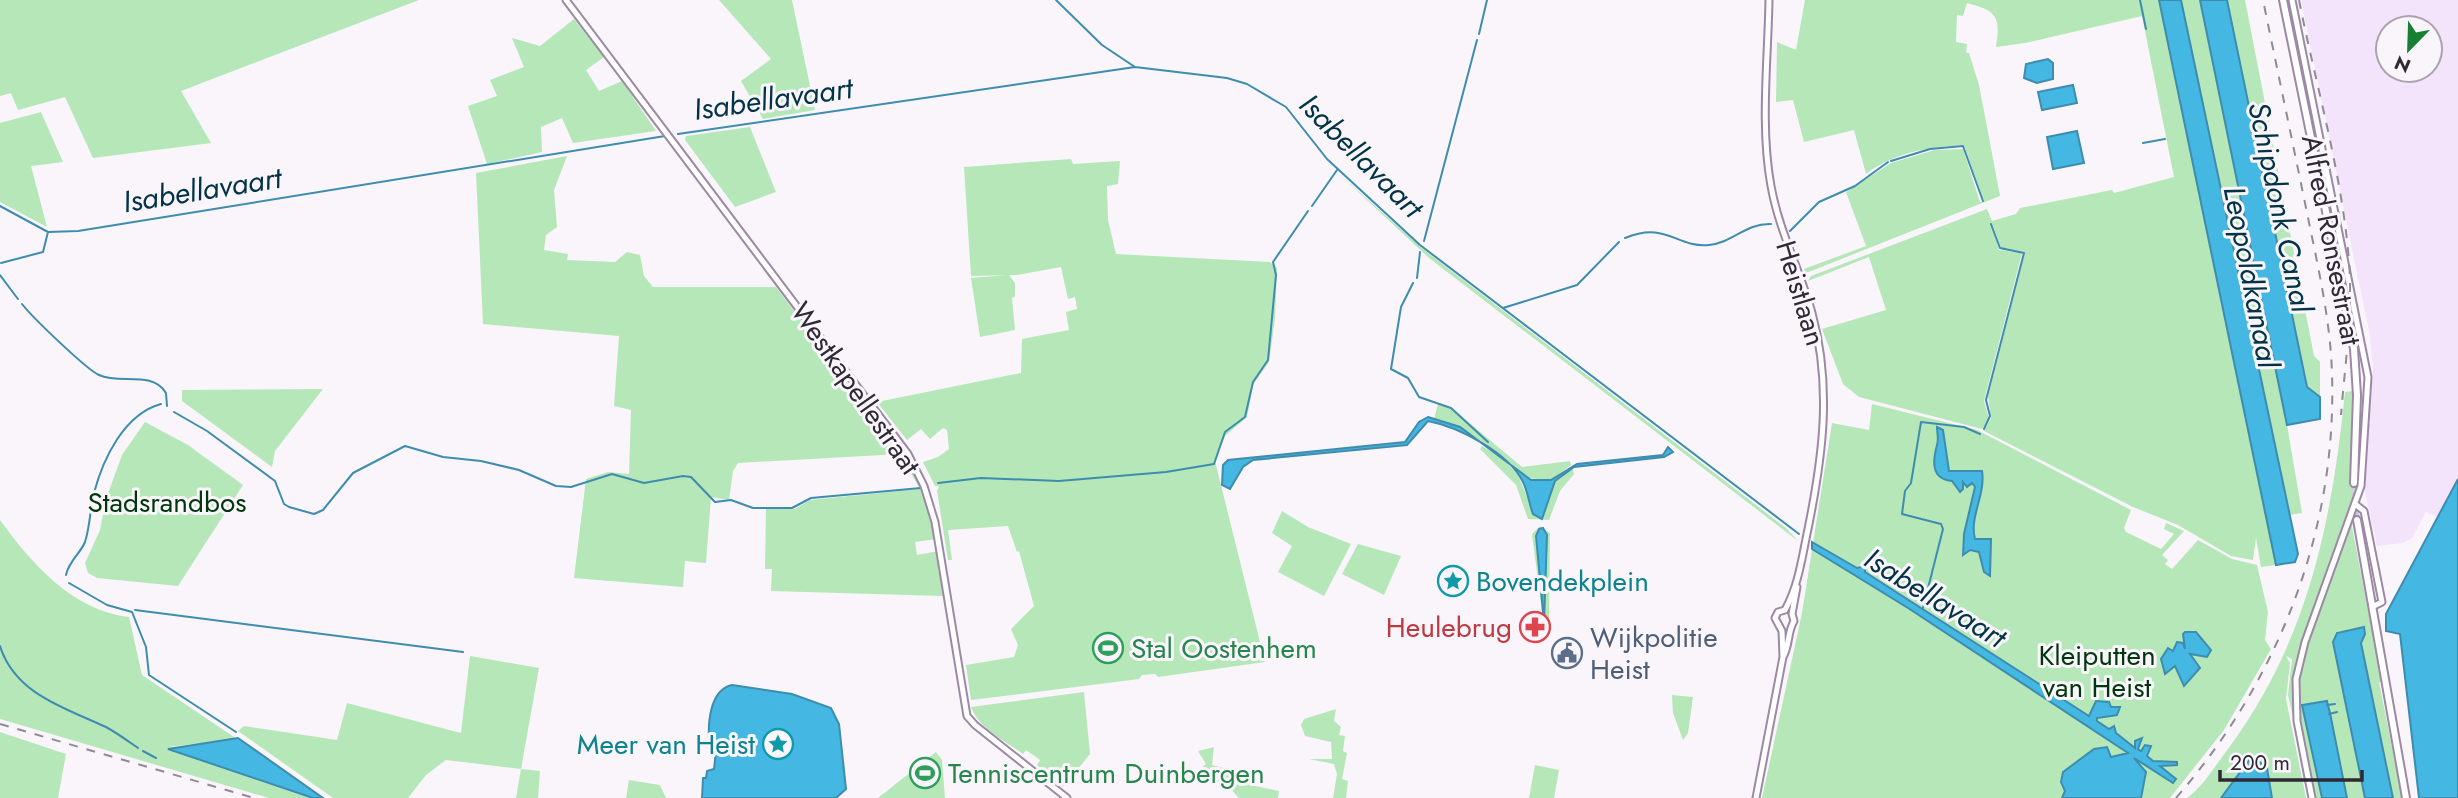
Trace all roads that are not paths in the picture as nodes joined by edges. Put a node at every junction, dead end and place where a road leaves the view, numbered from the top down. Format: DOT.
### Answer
graph roads {
  1 [pos="566,0"];
  2 [pos="1769,0"];
  3 [pos="2283,0"];
  4 [pos="2292,0"];
  5 [pos="2354,483"];
  6 [pos="2355,504"];
  7 [pos="2357,520"];
  8 [pos="2374,606"];
  9 [pos="1788,612"];
  10 [pos="1780,628"];
  11 [pos="1789,628"];
  12 [pos="1783,657"];
  13 [pos="1067,798"];
  14 [pos="1756,798"];
  15 [pos="2312,798"];
  16 [pos="2408,798"];
  1 -- 13 [label="street, Westkapellestraat"];
  2 -- 9 [label="street, Heistlaan"];
  3 -- 5 [label="main road, Alfred Ronsestraat"];
  4 -- 6 [label="street"];
  6 -- 8 [label="street"];
  6 -- 15 [label="street"];
  7 -- 8 [label="main road"];
  8 -- 16 [label="main road"];
  9 -- 10 [label="street, Heistlaan"];
  9 -- 11 [label="street, Heistlaan"];
  10 -- 11 [label="street"];
  10 -- 12 [label="street, Heistlaan"];
  11 -- 12 [label="street, Heistlaan"];
  12 -- 14 [label="street, Heistlaan"];
}
